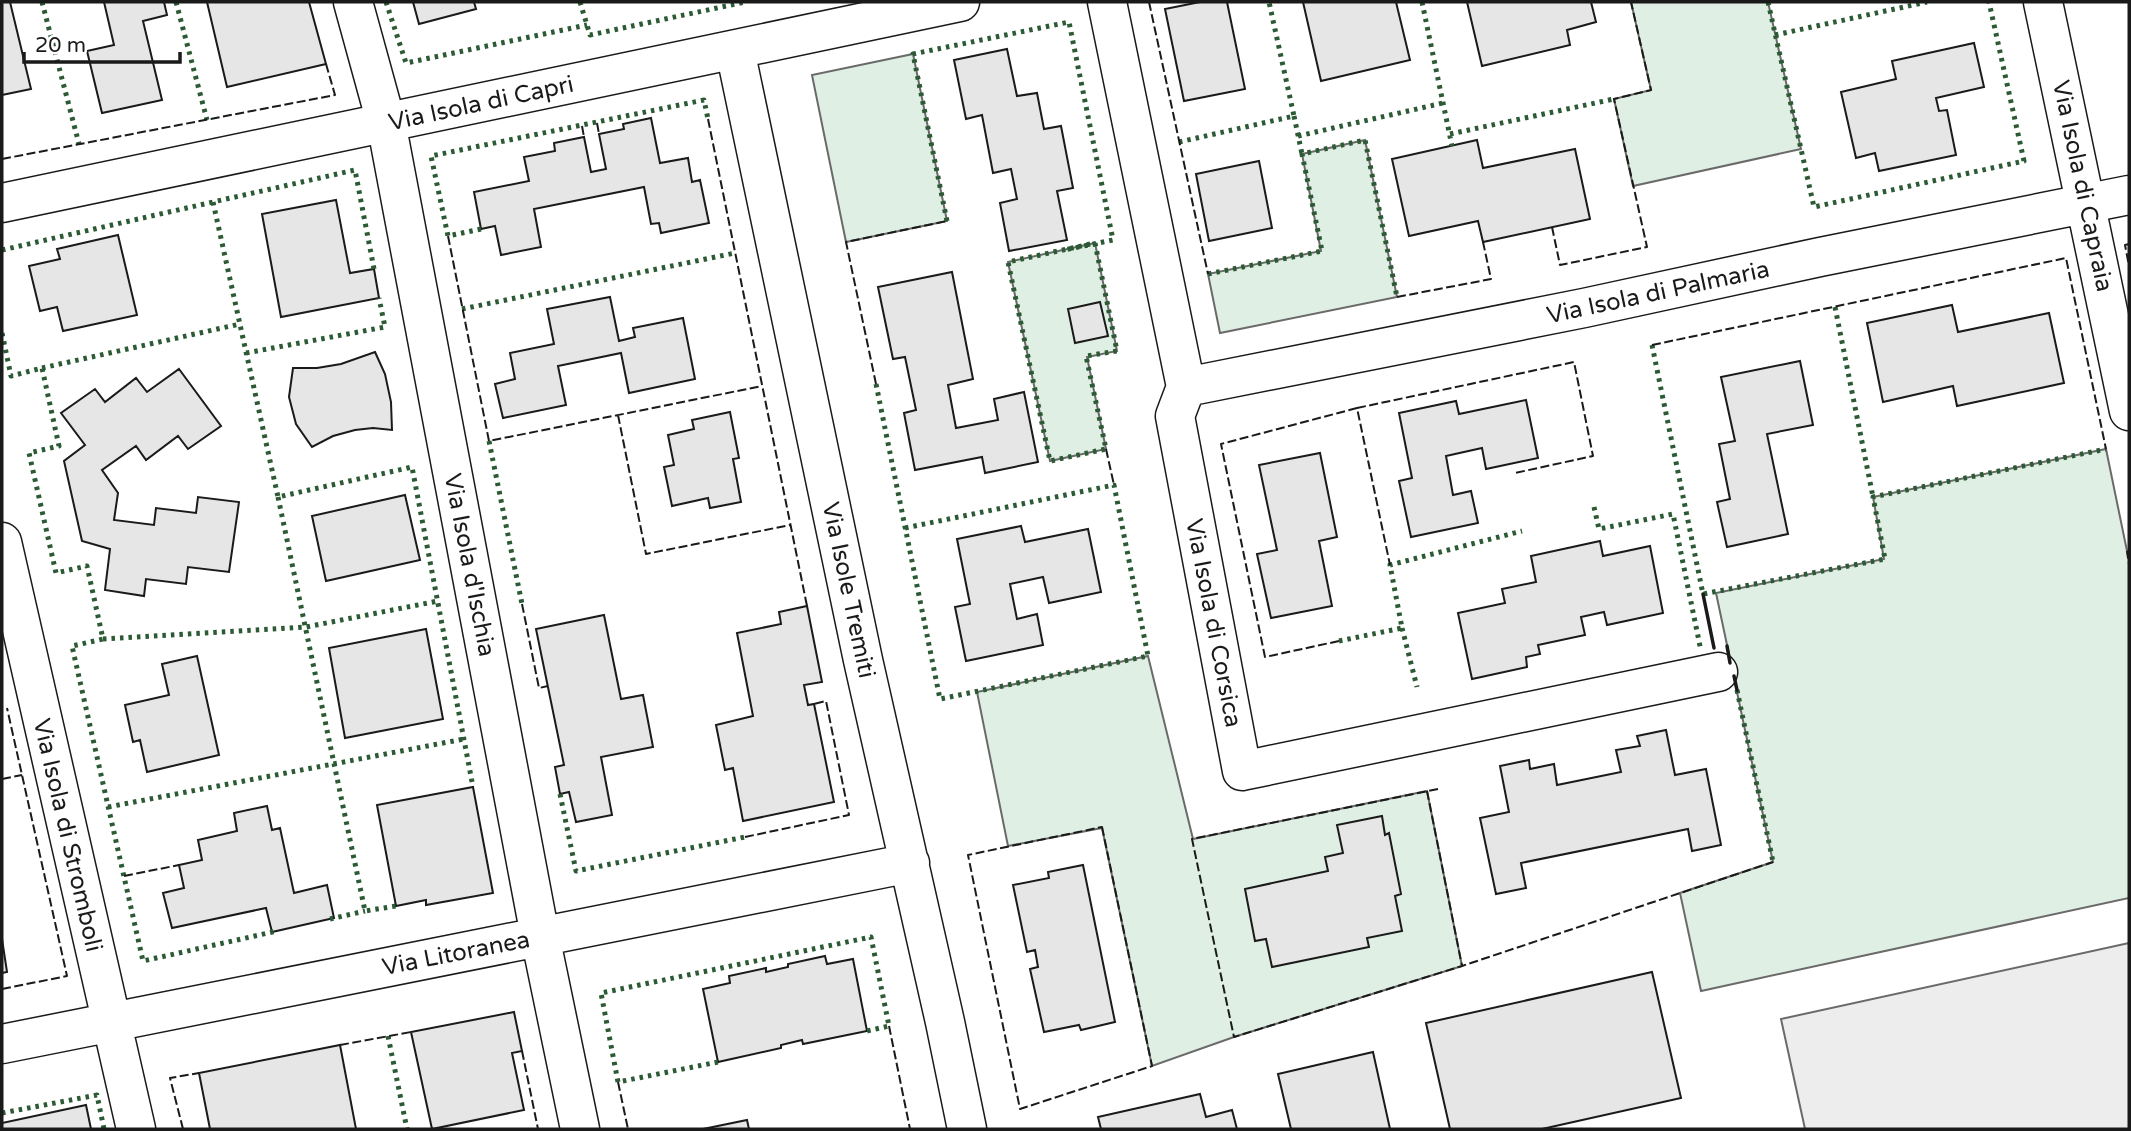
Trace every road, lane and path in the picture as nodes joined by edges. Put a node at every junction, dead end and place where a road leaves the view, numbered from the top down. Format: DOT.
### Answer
graph roads {
  1 [pos="353,2"];
  2 [pos="960,2"];
  3 [pos="1107,2"];
  4 [pos="2043,2"];
  5 [pos="736,50"];
  6 [pos="386,122"];
  7 [pos="2129,195"];
  8 [pos="2,203"];
  9 [pos="2087,203"];
  10 [pos="1186,387"];
  11 [pos="2129,411"];
  12 [pos="2,542"];
  13 [pos="1718,672"];
  14 [pos="910,863"];
  15 [pos="540,936"];
  16 [pos="111,1024"];
  17 [pos="2,1044"];
  18 [pos="136,1129"];
  19 [pos="580,1129"];
  20 [pos="967,1129"];
  1 -- 6 [label="street, Via Isola d'Ischia"];
  2 -- 5 [label="street, Via Isola di Capri"];
  3 -- 10 [label="street, Via Isola di Corsica"];
  4 -- 9 [label="street, Via Isola di Capraia"];
  5 -- 6 [label="street, Via Isola di Capri"];
  5 -- 14 [label="street, Via Isole Tremiti"];
  6 -- 8 [label="street, Via Isola di Capri"];
  6 -- 15 [label="street, Via Isola d'Ischia"];
  7 -- 9 [label="street, Via Isola di Palmaria"];
  9 -- 10 [label="street, Via Isola di Palmaria"];
  9 -- 11 [label="street, Via Isola di Capraia"];
  10 -- 13 [label="street, Via Isola di Corsica"];
  12 -- 16 [label="street, Via Isola di Stromboli"];
  14 -- 15 [label="street, Via Litoranea"];
  14 -- 20 [label="street, Via Isole Tremiti"];
  15 -- 16 [label="street, Via Litoranea"];
  15 -- 19 [label="street, Via Isola d'Ischia"];
  16 -- 17 [label="street, Via Litoranea"];
  16 -- 18 [label="street, Via Isola di Stromboli"];
}
